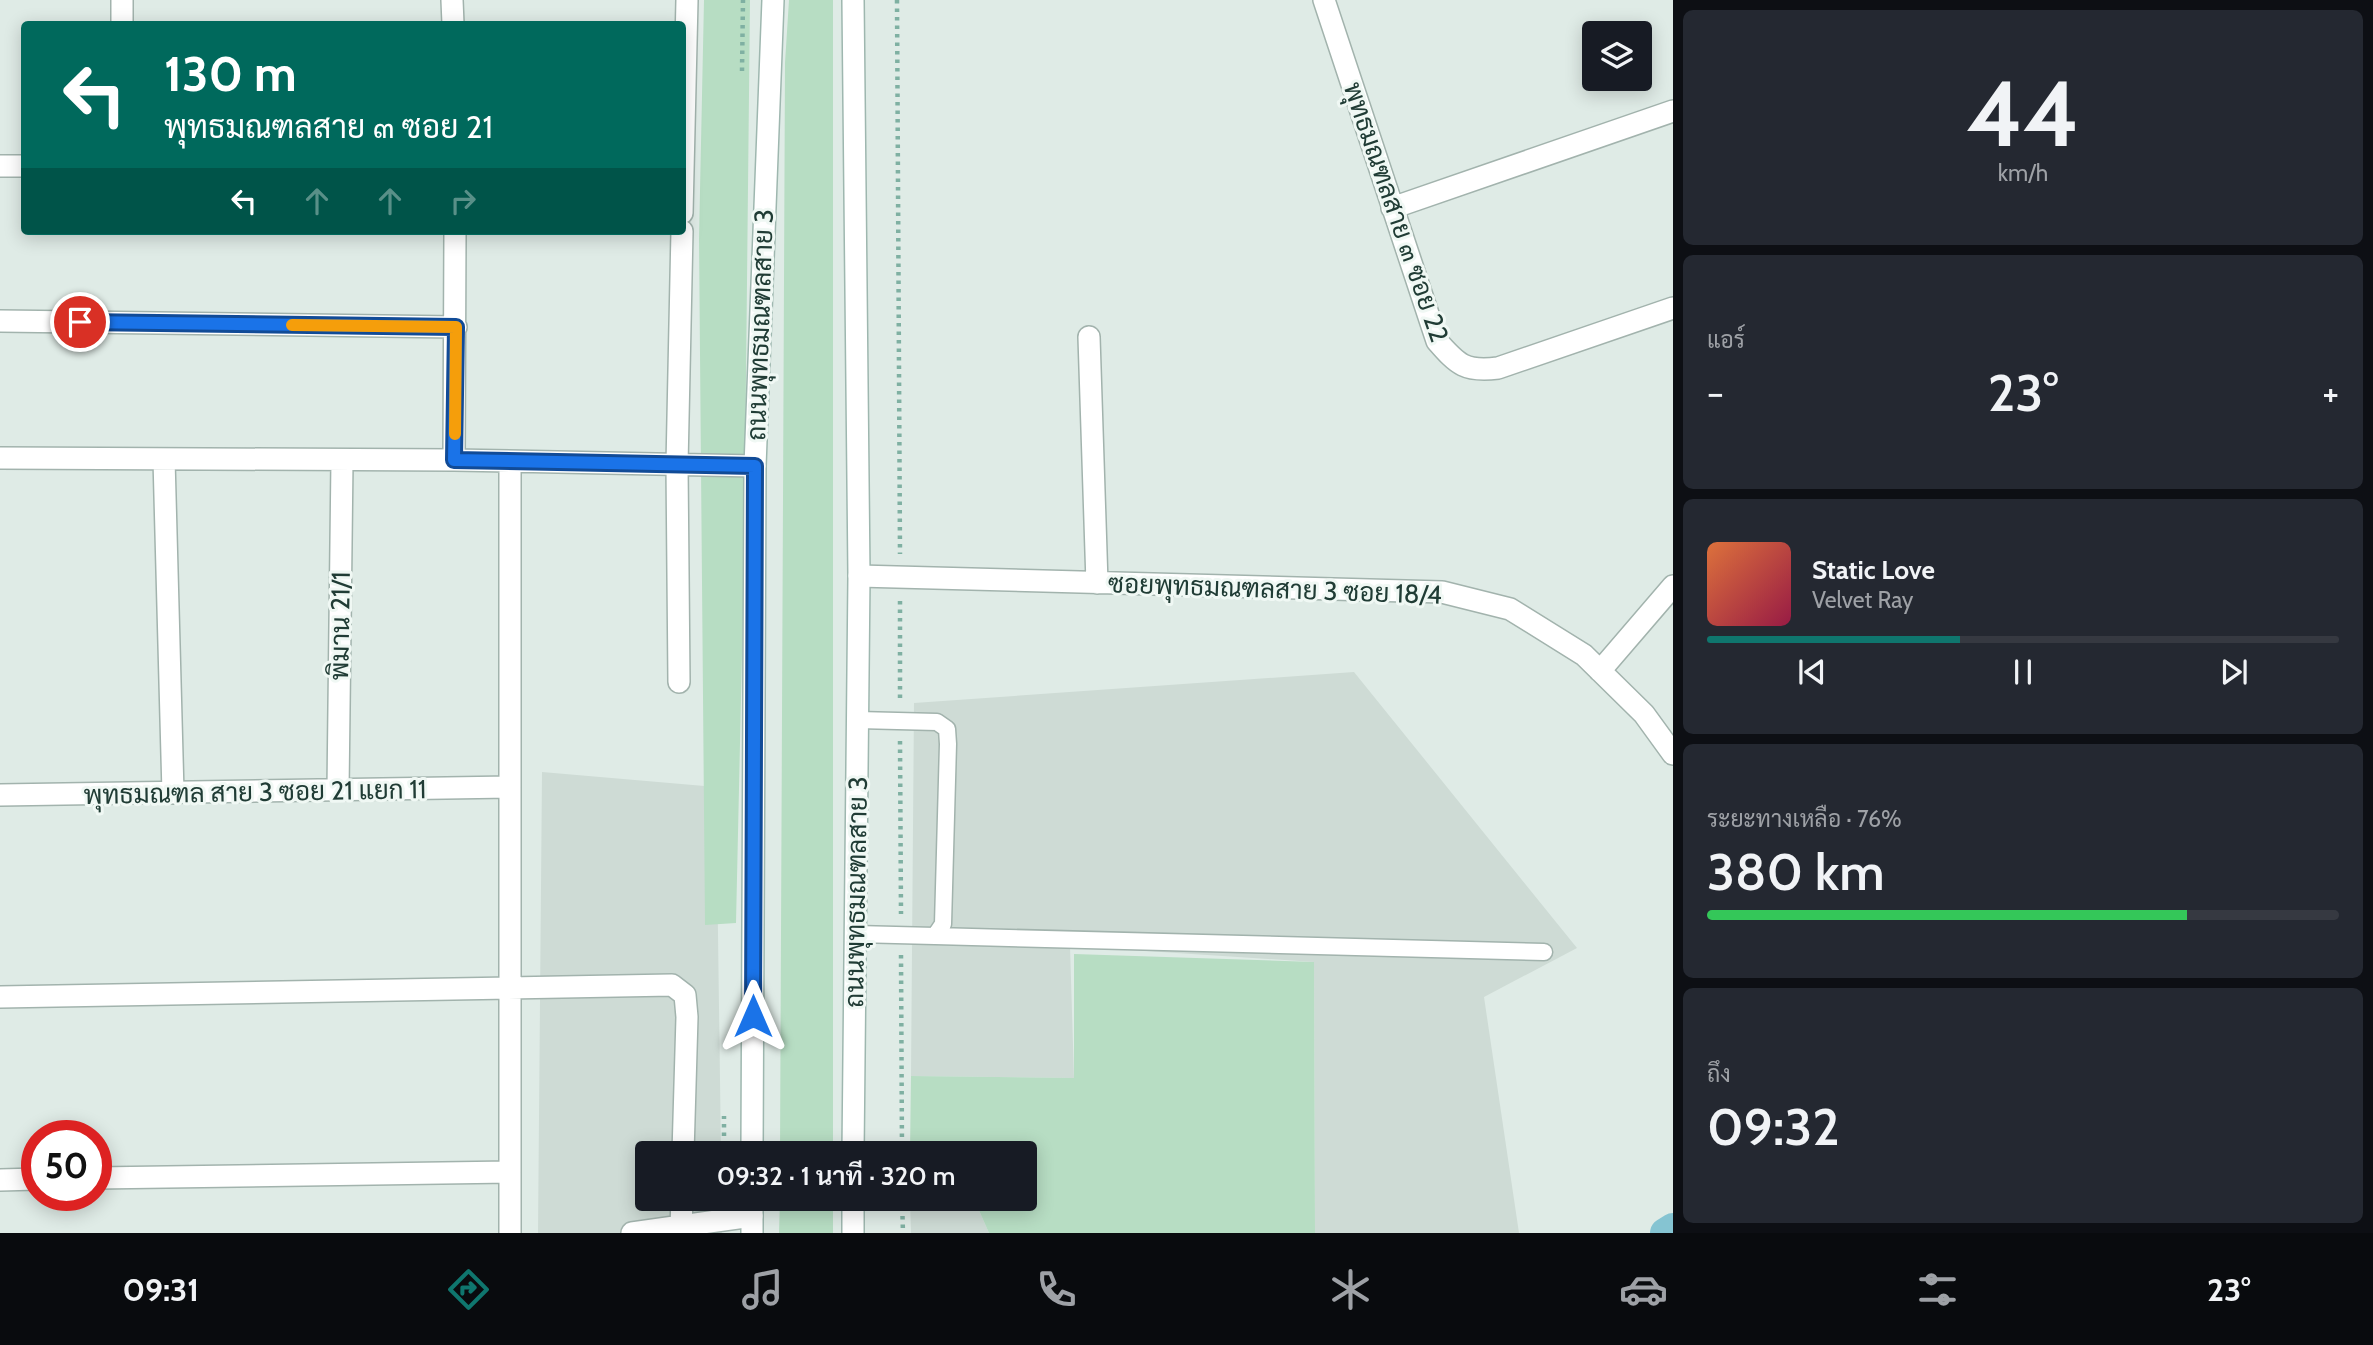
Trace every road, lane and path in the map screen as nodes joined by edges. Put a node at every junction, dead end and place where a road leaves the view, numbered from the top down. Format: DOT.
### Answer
graph roads {
  1 [pos="122,0"];
  2 [pos="452,0"];
  3 [pos="687,0"];
  4 [pos="773,0"];
  5 [pos="853,0"];
  6 [pos="1329,2"];
  7 [pos="122,21"];
  8 [pos="453,21"];
  9 [pos="686,43"];
  10 [pos="1673,111"];
  11 [pos="0,166"];
  12 [pos="21,166"];
  13 [pos="1392,208"];
  14 [pos="455,235"];
  15 [pos="682,235"];
  16 [pos="1673,308"];
  17 [pos="0,321"];
  18 [pos="456,327"];
  19 [pos="1089,337"];
  20 [pos="0,458"];
  21 [pos="164,459"];
  22 [pos="454,460"];
  23 [pos="342,461"];
  24 [pos="510,463"];
  25 [pos="677,465"];
  26 [pos="755,466"];
  27 [pos="859,576"];
  28 [pos="1097,583"];
  29 [pos="1673,586"];
  30 [pos="1600,671"];
  31 [pos="679,682"];
  32 [pos="858,720"];
  33 [pos="1673,754"];
  34 [pos="510,788"];
  35 [pos="338,790"];
  36 [pos="173,793"];
  37 [pos="0,795"];
  38 [pos="856,934"];
  39 [pos="935,936"];
  40 [pos="1545,952"];
  41 [pos="510,988"];
  42 [pos="0,997"];
  43 [pos="683,1141"];
  44 [pos="752,1141"];
  45 [pos="853,1141"];
  46 [pos="510,1172"];
  47 [pos="112,1178"];
  48 [pos="21,1179"];
  49 [pos="0,1180"];
  50 [pos="682,1211"];
  51 [pos="853,1211"];
  52 [pos="902,1211"];
  53 [pos="752,1216"];
  54 [pos="681,1226"];
  55 [pos="707,1228"];
  56 [pos="510,1233"];
  57 [pos="632,1233"];
  58 [pos="853,1233"];
  59 [pos="903,1233"];
  1 -- 7 [label="street"];
  2 -- 8 [label="street"];
  3 -- 9 [label="street"];
  4 -- 26 [label="street, ถนนพุทธมณฑลสาย 3"];
  5 -- 27 [label="street, ถนนพุทธมณฑลสาย 3"];
  6 -- 13 [label="street, พุทธมณฑลสาย ๓ ซอย 22"];
  10 -- 13 [label="street"];
  11 -- 12 [label="street"];
  13 -- 16 [label="street, พุทธมณฑลสาย ๓ ซอย 22"];
  14 -- 18 [label="street"];
  15 -- 25 [label="street"];
  17 -- 18 [label="street"];
  18 -- 22 [label="street"];
  19 -- 28 [label="street"];
  20 -- 21 [label="street"];
  21 -- 23 [label="street"];
  21 -- 36 [label="street"];
  22 -- 23 [label="street"];
  22 -- 24 [label="street"];
  23 -- 35 [label="street, พิมาน 21/1"];
  24 -- 25 [label="street"];
  24 -- 34 [label="street"];
  25 -- 26 [label="street"];
  25 -- 31 [label="street"];
  26 -- 44 [label="street, ถนนพุทธมณฑลสาย 3"];
  27 -- 28 [label="street, ซอยพุทธมณฑลสาย 3 ซอย 18/4"];
  27 -- 32 [label="street, ถนนพุทธมณฑลสาย 3"];
  28 -- 30 [label="street, ซอยพุทธมณฑลสาย 3 ซอย 18/4"];
  29 -- 30 [label="street"];
  30 -- 33 [label="street, ซอยพุทธมณฑลสาย 3 ซอย 18/4"];
  32 -- 38 [label="street, ถนนพุทธมณฑลสาย 3"];
  32 -- 39 [label="lane"];
  34 -- 35 [label="street, พุทธมณฑล สาย 3 ซอย 21 แยก 11"];
  34 -- 41 [label="street"];
  35 -- 36 [label="street, พุทธมณฑล สาย 3 ซอย 21 แยก 11"];
  36 -- 37 [label="street, พุทธมณฑล สาย 3 ซอย 21 แยก 11"];
  38 -- 39 [label="lane"];
  38 -- 45 [label="street, ถนนพุทธมณฑลสาย 3"];
  39 -- 40 [label="lane"];
  41 -- 42 [label="street"];
  41 -- 43 [label="street"];
  41 -- 46 [label="street"];
  46 -- 47 [label="street"];
  46 -- 56 [label="street"];
  48 -- 49 [label="street"];
  50 -- 54 [label="street"];
  51 -- 58 [label="street"];
  52 -- 59 [label="path"];
  53 -- 55 [label="street"];
  54 -- 55 [label="street"];
  54 -- 57 [label="street"];
}
